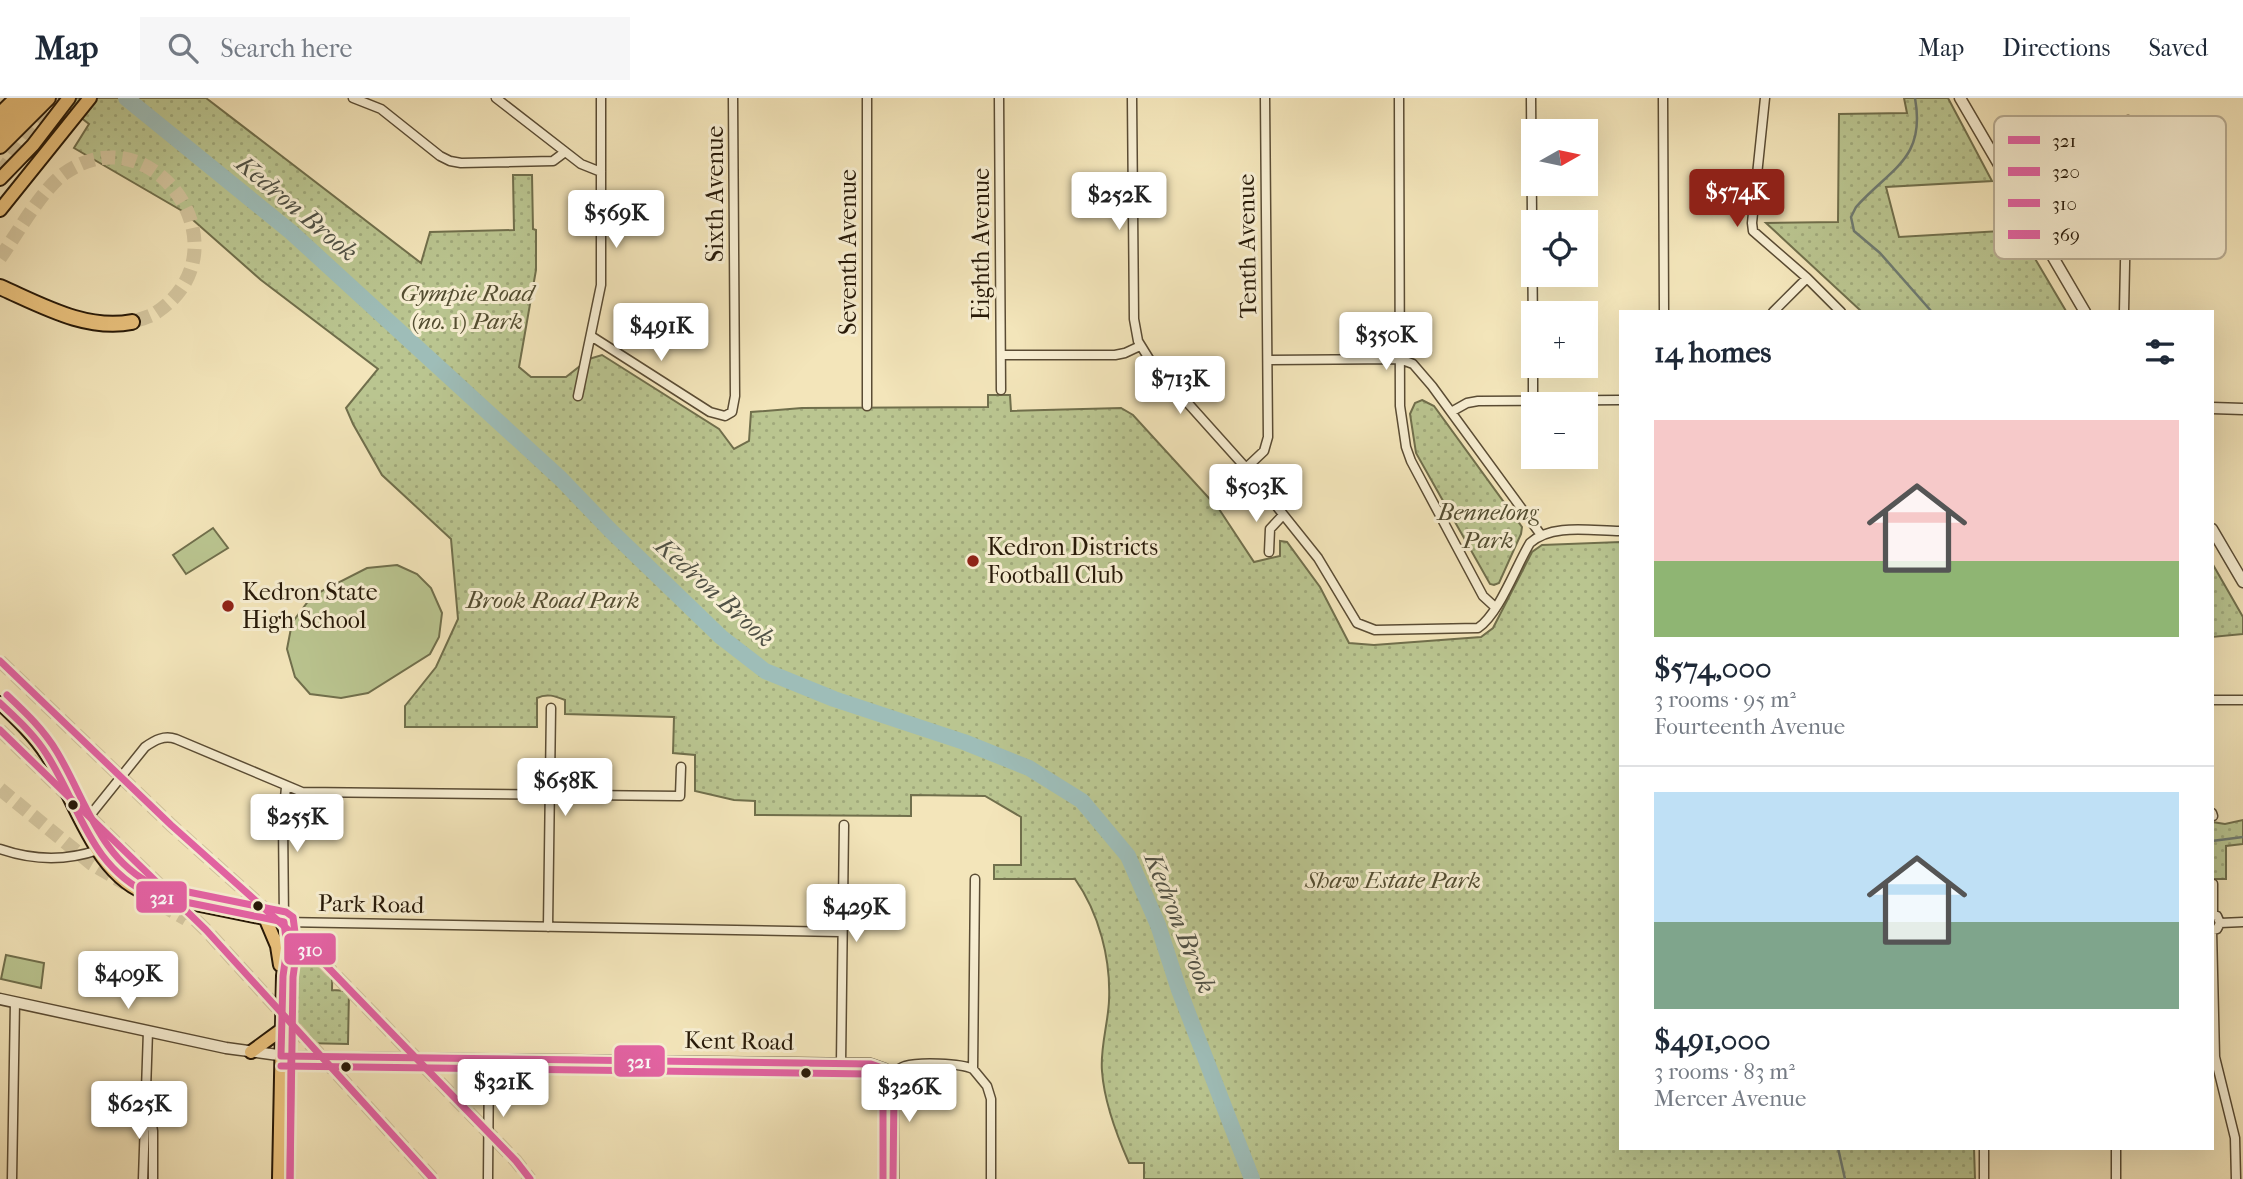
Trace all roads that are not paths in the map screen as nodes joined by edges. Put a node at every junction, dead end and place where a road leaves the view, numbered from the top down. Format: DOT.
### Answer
graph roads {
  1 [pos="17,98"];
  2 [pos="32,98"];
  3 [pos="48,98"];
  4 [pos="90,98"];
  5 [pos="353,98"];
  6 [pos="496,98"];
  7 [pos="601,98"];
  8 [pos="733,98"];
  9 [pos="867,98"];
  10 [pos="999,98"];
  11 [pos="1132,98"];
  12 [pos="1265,98"];
  13 [pos="1399,98"];
  14 [pos="1531,98"];
  15 [pos="1663,98"];
  16 [pos="1765,98"];
  17 [pos="1960,98"];
  18 [pos="67,101"];
  19 [pos="375,102"];
  20 [pos="0,115"];
  21 [pos="0,129"];
  22 [pos="0,146"];
  23 [pos="565,152"];
  24 [pos="1994,156"];
  25 [pos="601,172"];
  26 [pos="0,179"];
  27 [pos="0,210"];
  28 [pos="2054,259"];
  29 [pos="2125,259"];
  30 [pos="1807,278"];
  31 [pos="0,287"];
  32 [pos="1533,301"];
  33 [pos="1664,310"];
  34 [pos="1775,310"];
  35 [pos="1839,310"];
  36 [pos="2084,310"];
  37 [pos="2124,310"];
  38 [pos="132,322"];
  39 [pos="591,336"];
  40 [pos="1140,346"];
  41 [pos="1001,355"];
  42 [pos="1400,359"];
  43 [pos="1268,360"];
  44 [pos="1001,390"];
  45 [pos="578,396"];
  46 [pos="1598,400"];
  47 [pos="1619,400"];
  48 [pos="1521,401"];
  49 [pos="867,406"];
  50 [pos="2214,408"];
  51 [pos="2243,409"];
  52 [pos="1451,412"];
  53 [pos="1246,468"];
  54 [pos="1283,514"];
  55 [pos="1619,531"];
  56 [pos="2214,532"];
  57 [pos="1541,535"];
  58 [pos="1269,552"];
  59 [pos="2243,582"];
  60 [pos="1495,607"];
  61 [pos="2214,700"];
  62 [pos="2243,700"];
  63 [pos="0,703"];
  64 [pos="551,708"];
  65 [pos="681,766"];
  66 [pos="286,787"];
  67 [pos="550,794"];
  68 [pos="84,823"];
  69 [pos="844,825"];
  70 [pos="0,849"];
  71 [pos="98,850"];
  72 [pos="975,879"];
  73 [pos="2214,915"];
  74 [pos="266,920"];
  75 [pos="284,922"];
  76 [pos="2243,922"];
  77 [pos="2220,923"];
  78 [pos="548,927"];
  79 [pos="2214,930"];
  80 [pos="841,932"];
  81 [pos="283,976"];
  82 [pos="0,999"];
  83 [pos="15,1002"];
  84 [pos="2214,1015"];
  85 [pos="282,1030"];
  86 [pos="148,1031"];
  87 [pos="251,1052"];
  88 [pos="281,1056"];
  89 [pos="489,1059"];
  90 [pos="841,1063"];
  91 [pos="972,1069"];
  92 [pos="890,1074"];
  93 [pos="147,1099"];
  94 [pos="1984,1150"];
  95 [pos="2116,1150"];
  96 [pos="12,1179"];
  97 [pos="143,1179"];
  98 [pos="153,1179"];
  99 [pos="279,1179"];
  100 [pos="488,1179"];
  101 [pos="893,1179"];
  102 [pos="990,1179"];
  103 [pos="1984,1179"];
  104 [pos="2116,1179"];
  105 [pos="2235,1179"];
  1 -- 20 [label="highway"];
  2 -- 21 [label="highway"];
  3 -- 22 [label="highway"];
  4 -- 27 [label="main road"];
  5 -- 19 [label="street"];
  6 -- 23 [label="street"];
  7 -- 25 [label="street"];
  8 -- 39 [label="street, Sixth Avenue"];
  9 -- 49 [label="street, Seventh Avenue"];
  10 -- 41 [label="street, Eighth Avenue"];
  11 -- 40 [label="street"];
  12 -- 43 [label="street, Tenth Avenue"];
  13 -- 42 [label="street"];
  14 -- 32 [label="street"];
  15 -- 33 [label="street"];
  16 -- 30 [label="street"];
  17 -- 24 [label="street"];
  18 -- 26 [label="main road"];
  19 -- 23 [label="street"];
  23 -- 25 [label="street"];
  25 -- 39 [label="street"];
  28 -- 36 [label="street"];
  29 -- 37 [label="street"];
  30 -- 34 [label="street"];
  30 -- 35 [label="street"];
  31 -- 38 [label="highway"];
  39 -- 45 [label="street"];
  40 -- 41 [label="street"];
  40 -- 53 [label="street"];
  41 -- 44 [label="street, Eighth Avenue"];
  42 -- 43 [label="street"];
  42 -- 52 [label="street"];
  42 -- 60 [label="street"];
  43 -- 53 [label="street, Tenth Avenue"];
  46 -- 47 [label="street"];
  48 -- 52 [label="street"];
  50 -- 51 [label="street"];
  52 -- 57 [label="street"];
  53 -- 54 [label="street"];
  54 -- 58 [label="street"];
  54 -- 60 [label="street"];
  55 -- 57 [label="street"];
  56 -- 59 [label="street"];
  57 -- 60 [label="street"];
  61 -- 62 [label="street"];
  63 -- 68 [label="main road, Park Road"];
  64 -- 67 [label="street"];
  65 -- 67 [label="street"];
  66 -- 67 [label="street"];
  66 -- 68 [label="street"];
  66 -- 75 [label="street"];
  67 -- 78 [label="street"];
  68 -- 71 [label="main road, Park Road"];
  69 -- 80 [label="street"];
  70 -- 71 [label="street"];
  71 -- 74 [label="main road, Park Road"];
  72 -- 91 [label="street"];
  73 -- 77 [label="street"];
  74 -- 75 [label="main road, Park Road"];
  74 -- 81 [label="main road"];
  75 -- 78 [label="street, Park Road"];
  75 -- 81 [label="main road"];
  76 -- 77 [label="street"];
  77 -- 79 [label="street"];
  78 -- 80 [label="street, Park Road"];
  80 -- 90 [label="street"];
  81 -- 85 [label="main road"];
  82 -- 83 [label="street, Kent Road"];
  83 -- 86 [label="street, Kent Road"];
  83 -- 96 [label="street"];
  84 -- 105 [label="street"];
  85 -- 87 [label="main road"];
  85 -- 88 [label="main road"];
  86 -- 87 [label="street, Kent Road"];
  86 -- 93 [label="street"];
  87 -- 88 [label="street, Kent Road"];
  88 -- 89 [label="street, Kent Road"];
  88 -- 99 [label="main road"];
  89 -- 90 [label="street, Kent Road"];
  89 -- 100 [label="street"];
  90 -- 92 [label="street, Kent Road"];
  91 -- 92 [label="street"];
  91 -- 102 [label="street"];
  92 -- 101 [label="street"];
  93 -- 97 [label="street"];
  93 -- 98 [label="street"];
  94 -- 103 [label="street"];
  95 -- 104 [label="street"];
}
